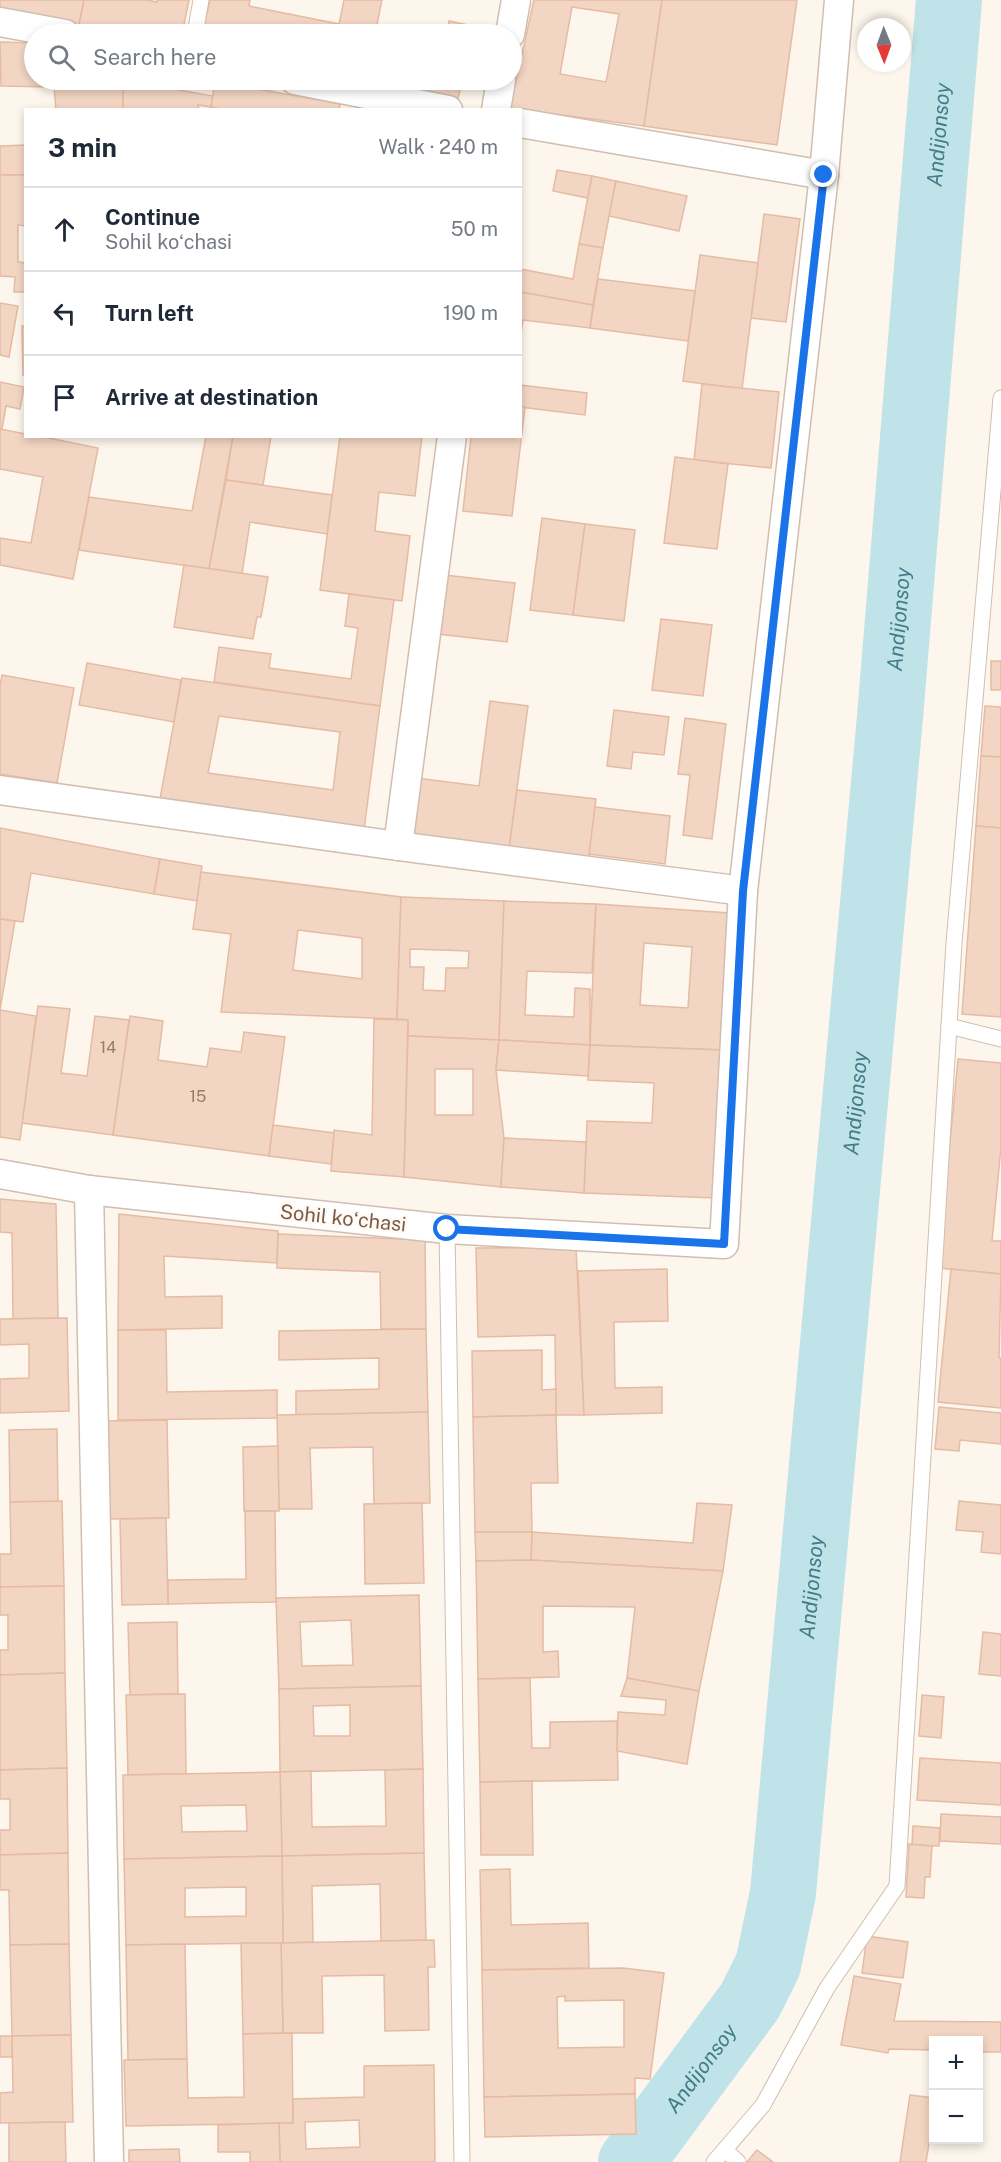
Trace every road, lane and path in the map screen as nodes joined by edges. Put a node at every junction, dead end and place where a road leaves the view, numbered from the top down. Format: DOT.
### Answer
graph roads {
  1 [pos="201,0"];
  2 [pos="516,0"];
  3 [pos="838,0"];
  4 [pos="0,22"];
  5 [pos="197,24"];
  6 [pos="512,24"];
  7 [pos="24,26"];
  8 [pos="345,90"];
  9 [pos="499,90"];
  10 [pos="438,108"];
  11 [pos="496,108"];
  12 [pos="522,123"];
  13 [pos="824,175"];
  14 [pos="1001,398"];
  15 [pos="452,438"];
  16 [pos="0,790"];
  17 [pos="398,846"];
  18 [pos="743,891"];
  19 [pos="949,1026"];
  20 [pos="1001,1039"];
  21 [pos="0,1174"];
  22 [pos="89,1190"];
  23 [pos="447,1229"];
  24 [pos="725,2150"];
  25 [pos="109,2162"];
  26 [pos="462,2162"];
  27 [pos="714,2162"];
  28 [pos="738,2162"];
  1 -- 5 [label="lane"];
  2 -- 6 [label="street"];
  3 -- 13 [label="street"];
  4 -- 7 [label="street"];
  8 -- 10 [label="street"];
  9 -- 11 [label="street"];
  12 -- 13 [label="street"];
  13 -- 18 [label="street"];
  14 -- 19 [label="lane"];
  15 -- 17 [label="street"];
  16 -- 17 [label="street"];
  17 -- 18 [label="street"];
  18 -- 23 [label="street, Sohil koʻchasi"];
  19 -- 20 [label="lane"];
  19 -- 24 [label="lane"];
  21 -- 22 [label="street, Sohil koʻchasi"];
  22 -- 23 [label="street, Sohil koʻchasi"];
  22 -- 25 [label="street"];
  23 -- 26 [label="lane"];
  24 -- 27 [label="lane"];
  24 -- 28 [label="lane"];
}
